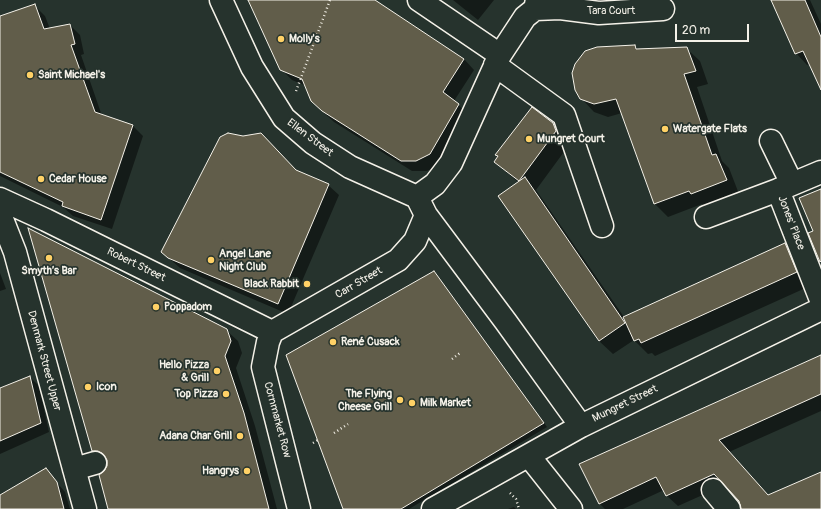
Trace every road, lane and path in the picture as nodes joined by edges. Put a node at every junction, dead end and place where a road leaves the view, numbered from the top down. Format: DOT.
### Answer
graph roads {
  1 [pos="221,0"];
  2 [pos="330,0"];
  3 [pos="419,0"];
  4 [pos="536,4"];
  5 [pos="663,9"];
  6 [pos="498,60"];
  7 [pos="295,93"];
  8 [pos="771,141"];
  9 [pos="821,172"];
  10 [pos="785,187"];
  11 [pos="0,199"];
  12 [pos="422,206"];
  13 [pos="0,214"];
  14 [pos="706,217"];
  15 [pos="602,226"];
  16 [pos="821,300"];
  17 [pos="821,309"];
  18 [pos="272,332"];
  19 [pos="460,354"];
  20 [pos="452,359"];
  21 [pos="348,424"];
  22 [pos="580,426"];
  23 [pos="334,432"];
  24 [pos="318,440"];
  25 [pos="313,443"];
  26 [pos="529,456"];
  27 [pos="95,463"];
  28 [pos="74,468"];
  29 [pos="713,490"];
  30 [pos="85,509"];
  31 [pos="299,509"];
  32 [pos="433,509"];
  33 [pos="572,509"];
  34 [pos="729,509"];
  1 -- 12 [label="street, Ellen Street"];
  2 -- 7 [label="path"];
  3 -- 6 [label="street"];
  4 -- 5 [label="street, Tara Court"];
  4 -- 6 [label="street"];
  6 -- 12 [label="street"];
  6 -- 15 [label="street"];
  8 -- 10 [label="street"];
  9 -- 10 [label="street, Jones' Place"];
  10 -- 14 [label="street"];
  10 -- 16 [label="street, Jones' Place"];
  11 -- 18 [label="street, Robert Street"];
  12 -- 18 [label="street, Carr Street"];
  12 -- 22 [label="street"];
  13 -- 28 [label="street, Denmark Street Upper"];
  17 -- 22 [label="street, Mungret Street"];
  18 -- 31 [label="street, Cornmarket Row"];
  19 -- 20 [label="path"];
  21 -- 23 [label="path"];
  22 -- 26 [label="street, Mungret Street"];
  24 -- 25 [label="path"];
  26 -- 32 [label="street, Mungret Street"];
  26 -- 33 [label="street"];
  27 -- 28 [label="street"];
  28 -- 30 [label="street, Denmark Street Upper"];
  29 -- 34 [label="street"];
}
